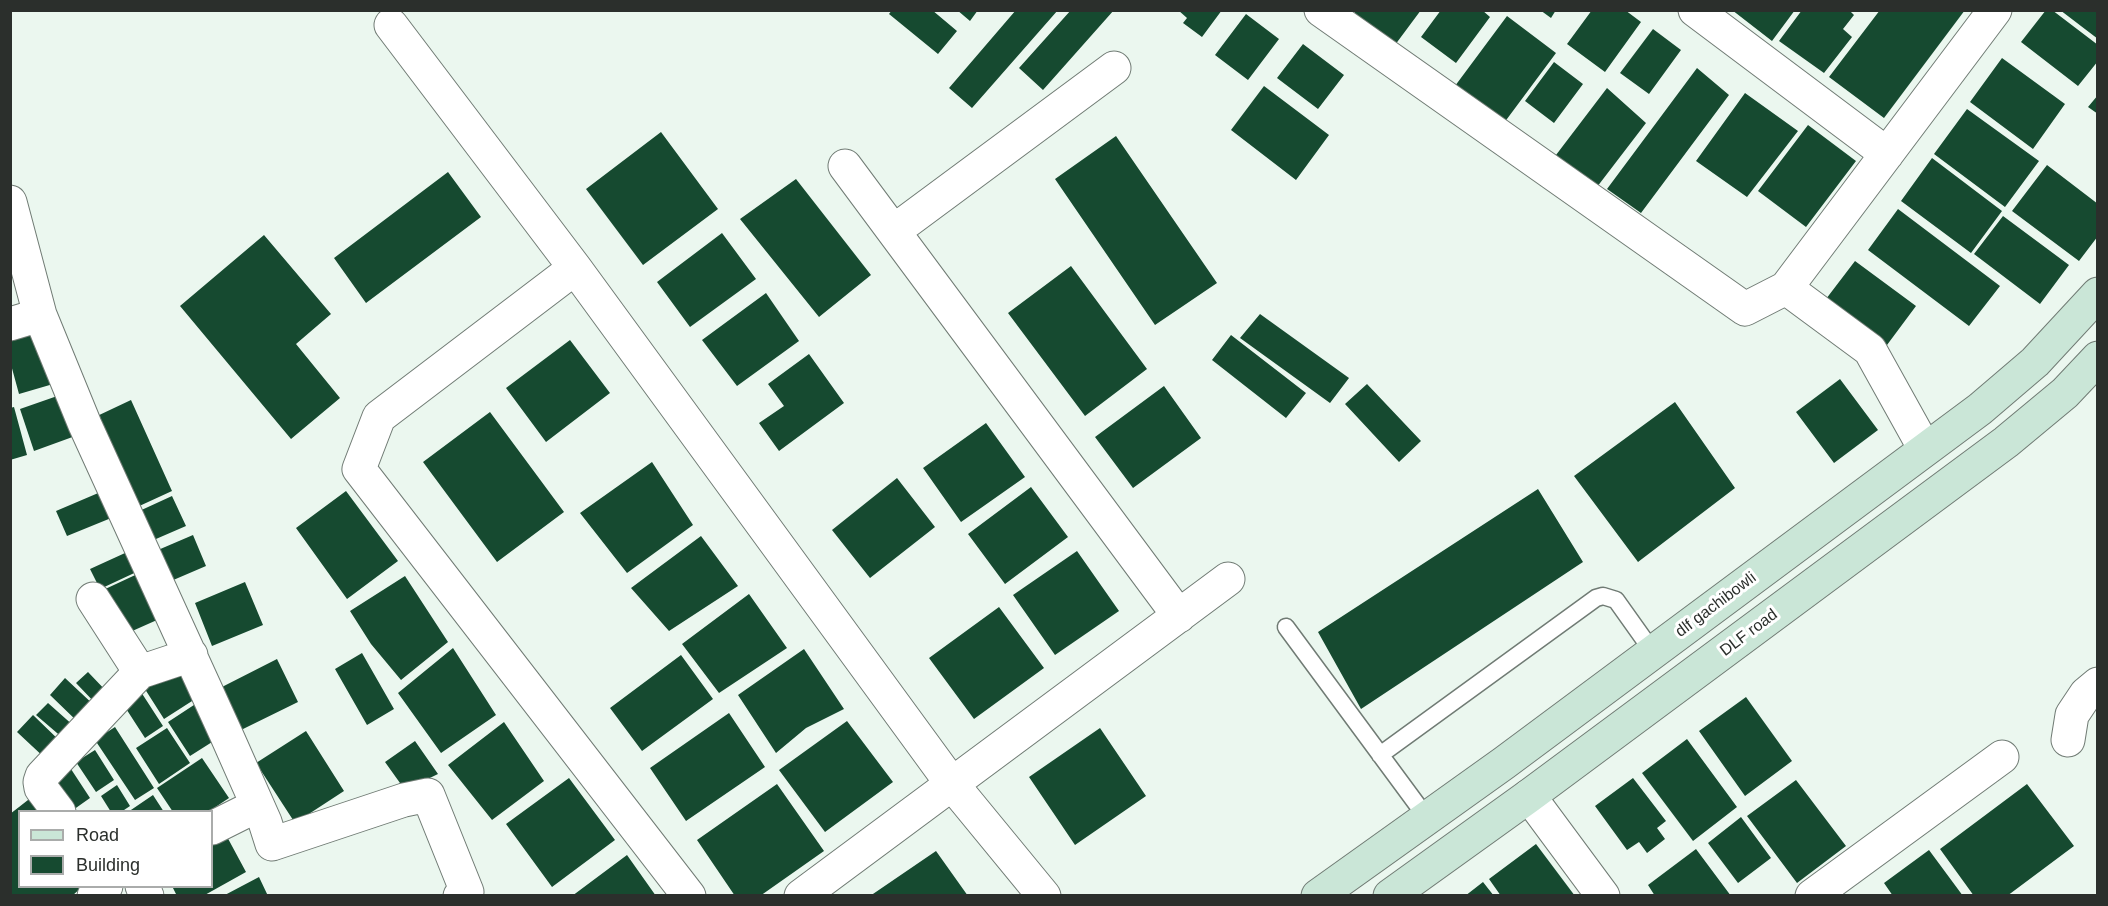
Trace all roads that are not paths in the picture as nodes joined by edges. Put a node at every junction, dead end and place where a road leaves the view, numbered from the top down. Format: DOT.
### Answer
graph roads {
  1 [pos="1321,10"];
  2 [pos="1695,10"];
  3 [pos="1995,10"];
  4 [pos="391,25"];
  5 [pos="1114,68"];
  6 [pos="1887,154"];
  7 [pos="845,166"];
  8 [pos="10,202"];
  9 [pos="894,231"];
  10 [pos="575,268"];
  11 [pos="1786,288"];
  12 [pos="2097,294"];
  13 [pos="25,320"];
  14 [pos="2097,357"];
  15 [pos="1925,448"];
  16 [pos="1228,579"];
  17 [pos="93,599"];
  18 [pos="1179,616"];
  19 [pos="1286,627"];
  20 [pos="1653,652"];
  21 [pos="191,655"];
  22 [pos="140,672"];
  23 [pos="2097,684"];
  24 [pos="2068,740"];
  25 [pos="1380,755"];
  26 [pos="2002,757"];
  27 [pos="952,784"];
  28 [pos="1529,796"];
  29 [pos="256,806"];
  30 [pos="58,810"];
  31 [pos="1427,818"];
  32 [pos="213,828"];
  33 [pos="460,896"];
  34 [pos="689,896"];
  35 [pos="801,896"];
  36 [pos="1044,896"];
  37 [pos="1318,896"];
  38 [pos="1390,896"];
  39 [pos="1603,896"];
  40 [pos="1812,896"];
  1 -- 11 [label="street"];
  2 -- 6 [label="street"];
  3 -- 6 [label="street"];
  4 -- 10 [label="street"];
  5 -- 9 [label="street"];
  6 -- 11 [label="street"];
  7 -- 9 [label="street"];
  8 -- 13 [label="street"];
  9 -- 18 [label="street"];
  10 -- 27 [label="street"];
  10 -- 34 [label="street"];
  11 -- 15 [label="street"];
  12 -- 15 [label="main road, dlf gachibowli"];
  13 -- 21 [label="street"];
  14 -- 28 [label="main road, DLF road"];
  15 -- 20 [label="main road, dlf gachibowli"];
  16 -- 18 [label="street"];
  17 -- 22 [label="street"];
  18 -- 27 [label="street"];
  19 -- 25 [label="lane"];
  20 -- 25 [label="lane"];
  20 -- 31 [label="main road, dlf gachibowli"];
  21 -- 22 [label="street"];
  21 -- 29 [label="street"];
  22 -- 30 [label="street"];
  23 -- 24 [label="street"];
  25 -- 31 [label="lane"];
  26 -- 40 [label="street"];
  27 -- 35 [label="street"];
  27 -- 36 [label="street"];
  28 -- 38 [label="main road, DLF road"];
  28 -- 39 [label="street"];
  29 -- 32 [label="street"];
  29 -- 33 [label="street"];
  31 -- 37 [label="main road, dlf gachibowli"];
}
